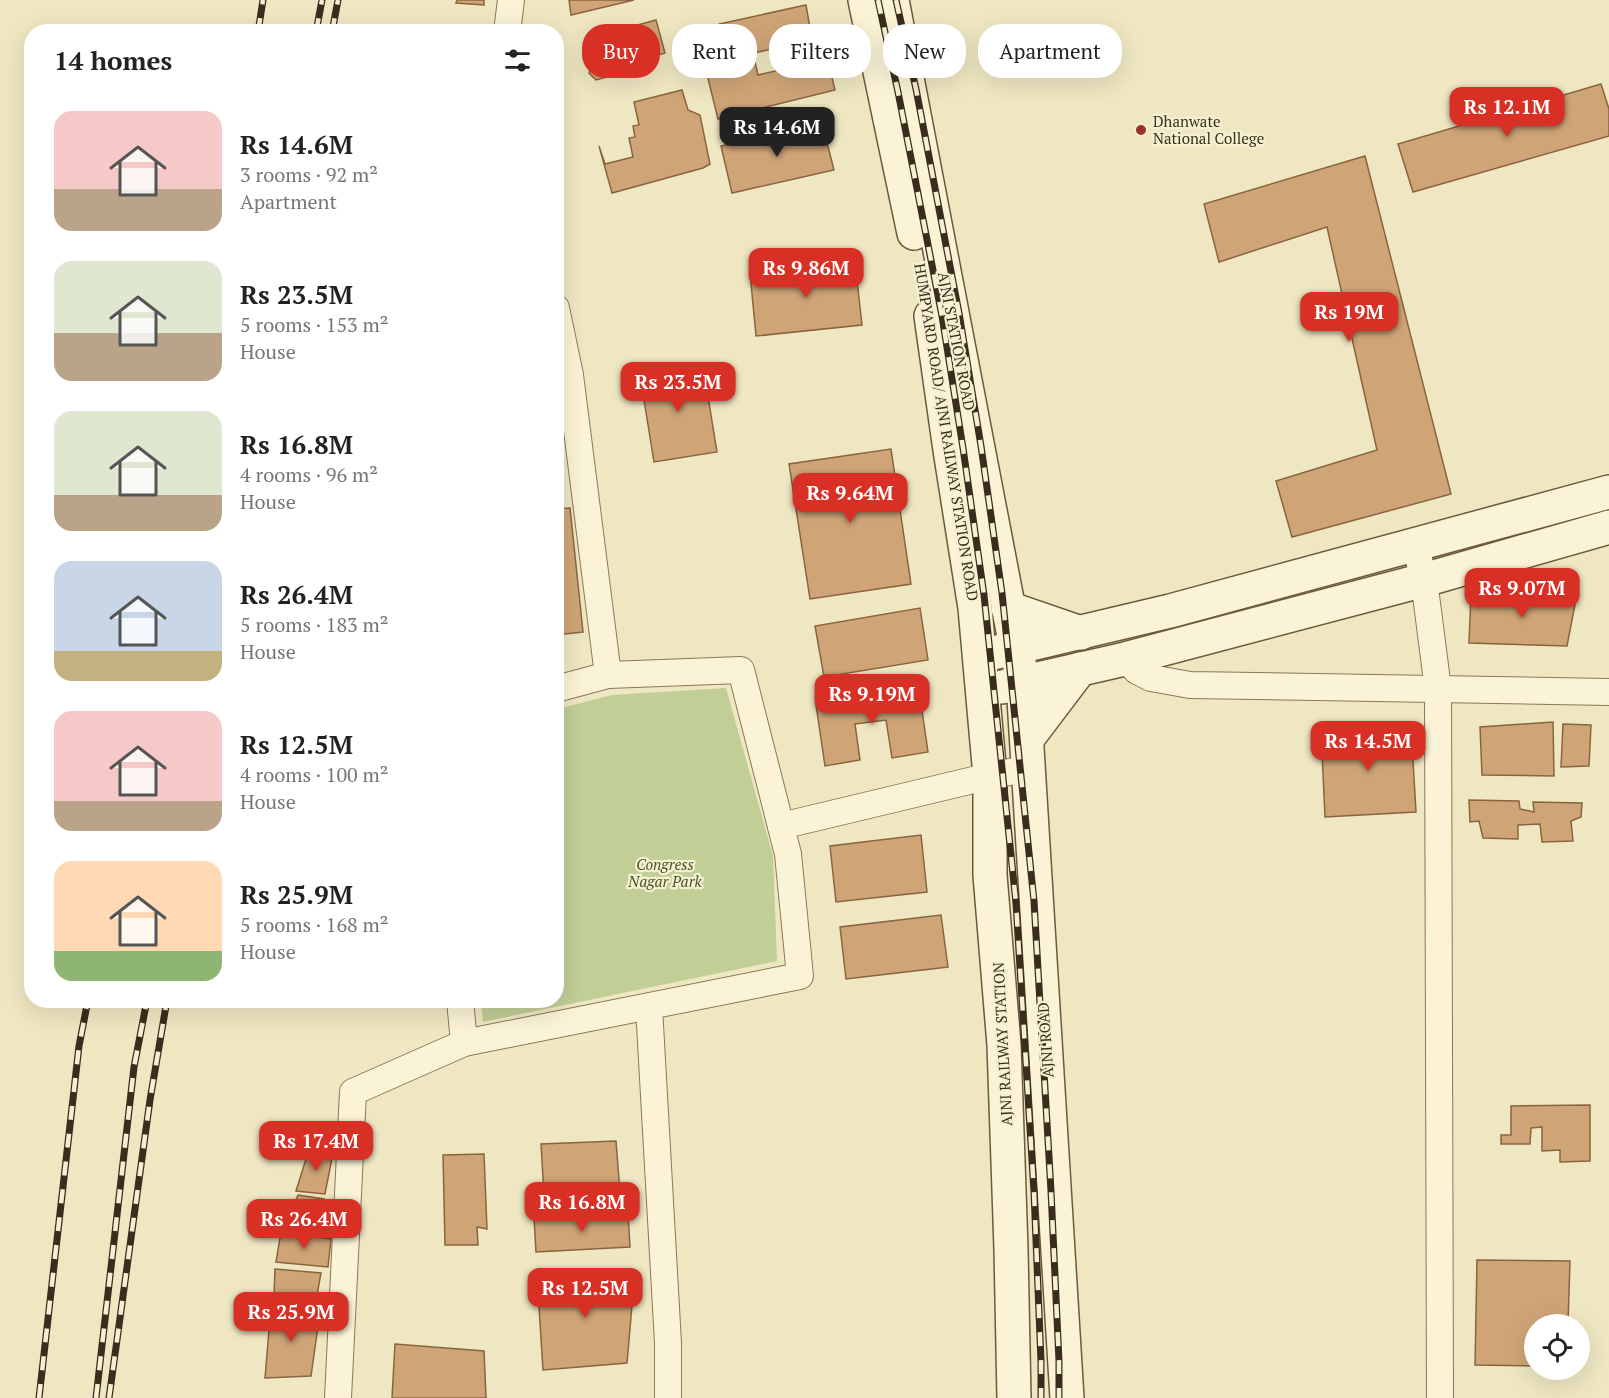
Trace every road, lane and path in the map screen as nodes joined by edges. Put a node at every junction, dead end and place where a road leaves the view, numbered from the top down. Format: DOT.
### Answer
graph roads {
  1 [pos="511,0"];
  2 [pos="865,0"];
  3 [pos="886,19"];
  4 [pos="508,24"];
  5 [pos="564,346"];
  6 [pos="1609,492"];
  7 [pos="1609,527"];
  8 [pos="1415,544"];
  9 [pos="1424,580"];
  10 [pos="1008,608"];
  11 [pos="1081,633"];
  12 [pos="1016,649"];
  13 [pos="980,656"];
  14 [pos="1125,659"];
  15 [pos="1080,669"];
  16 [pos="608,675"];
  17 [pos="1023,683"];
  18 [pos="564,687"];
  19 [pos="1438,689"];
  20 [pos="983,690"];
  21 [pos="1609,692"];
  22 [pos="1028,753"];
  23 [pos="990,776"];
  24 [pos="781,826"];
  25 [pos="649,1007"];
  26 [pos="461,1008"];
  27 [pos="464,1043"];
  28 [pos="338,1398"];
  29 [pos="668,1398"];
  30 [pos="1014,1398"];
  31 [pos="1067,1398"];
  32 [pos="1440,1398"];
  1 -- 4 [label="street"];
  2 -- 3 [label="main road, HUMPYARD ROAD/ AJNI RAILWAY STATION ROAD"];
  3 -- 10 [label="main road, AJNI STATION ROAD"];
  3 -- 13 [label="main road, HUMPYARD ROAD/ AJNI RAILWAY STATION ROAD"];
  5 -- 16 [label="street"];
  6 -- 8 [label="main road"];
  7 -- 9 [label="main road"];
  8 -- 9 [label="street"];
  8 -- 11 [label="main road"];
  9 -- 14 [label="main road"];
  9 -- 19 [label="street"];
  10 -- 11 [label="main road"];
  10 -- 12 [label="main road, AJNI STATION ROAD"];
  11 -- 12 [label="main road"];
  12 -- 13 [label="main road"];
  12 -- 17 [label="main road, AJNI STATION ROAD"];
  13 -- 20 [label="main road, HUMPYARD ROAD/ AJNI RAILWAY STATION ROAD"];
  14 -- 15 [label="main road"];
  14 -- 19 [label="street"];
  15 -- 17 [label="main road"];
  15 -- 22 [label="main road"];
  16 -- 18 [label="street"];
  16 -- 24 [label="street"];
  17 -- 20 [label="main road"];
  17 -- 22 [label="main road, AJNI ROAD"];
  19 -- 21 [label="street"];
  19 -- 32 [label="street"];
  20 -- 23 [label="main road, AJNI RAILWAY STATION"];
  22 -- 23 [label="street"];
  22 -- 31 [label="main road, AJNI ROAD"];
  23 -- 24 [label="street"];
  23 -- 30 [label="main road, AJNI RAILWAY STATION"];
  24 -- 25 [label="street"];
  25 -- 27 [label="street"];
  25 -- 29 [label="street"];
  26 -- 27 [label="street"];
  27 -- 28 [label="street"];
}
